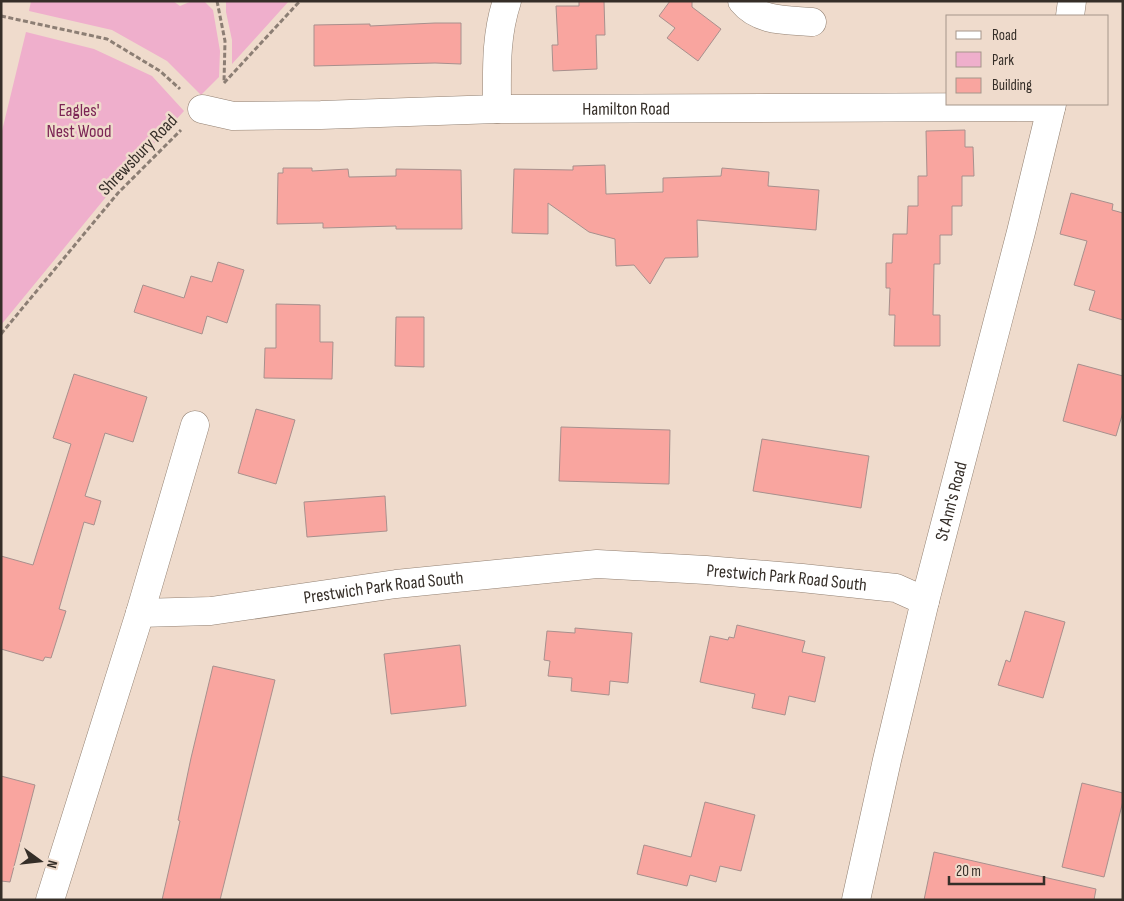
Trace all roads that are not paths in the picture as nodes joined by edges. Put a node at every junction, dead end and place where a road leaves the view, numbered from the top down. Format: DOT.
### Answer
graph roads {
  1 [pos="507,1"];
  2 [pos="742,1"];
  3 [pos="1072,1"];
  4 [pos="1070,15"];
  5 [pos="812,22"];
  6 [pos="1051,105"];
  7 [pos="202,109"];
  8 [pos="497,109"];
  9 [pos="195,425"];
  10 [pos="925,601"];
  11 [pos="140,612"];
  12 [pos="50,900"];
  13 [pos="856,900"];
  1 -- 8 [label="street"];
  2 -- 5 [label="street"];
  3 -- 4 [label="street"];
  6 -- 8 [label="street, Hamilton Road"];
  6 -- 10 [label="street, St Ann's Road"];
  7 -- 8 [label="street, Hamilton Road"];
  9 -- 11 [label="street"];
  10 -- 11 [label="street, Prestwich Park Road South"];
  10 -- 13 [label="street, St Ann's Road"];
  11 -- 12 [label="street"];
}
